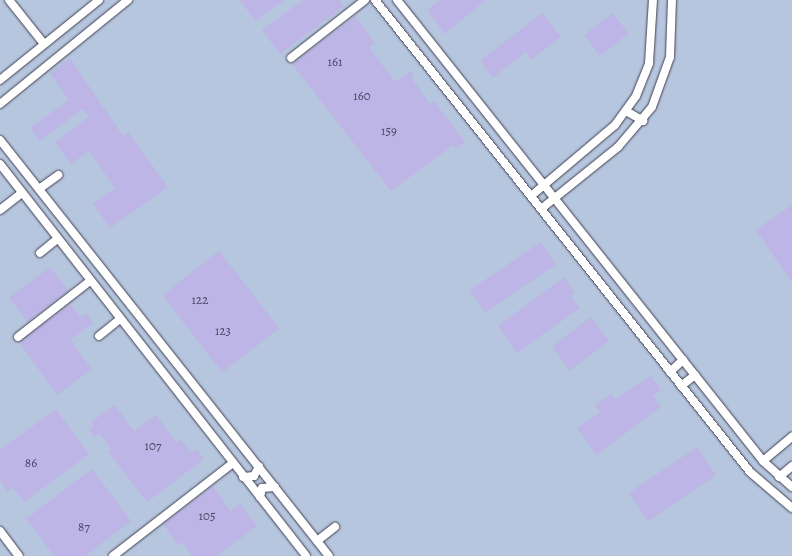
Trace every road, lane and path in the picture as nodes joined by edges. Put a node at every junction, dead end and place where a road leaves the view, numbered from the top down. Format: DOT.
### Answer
graph roads {
  1 [pos="9,0"];
  2 [pos="99,0"];
  3 [pos="128,0"];
  4 [pos="365,0"];
  5 [pos="375,0"];
  6 [pos="397,0"];
  7 [pos="653,0"];
  8 [pos="672,0"];
  9 [pos="120,4"];
  10 [pos="44,44"];
  11 [pos="291,58"];
  12 [pos="0,80"];
  13 [pos="0,104"];
  14 [pos="626,111"];
  15 [pos="642,121"];
  16 [pos="0,140"];
  17 [pos="0,164"];
  18 [pos="58,175"];
  19 [pos="544,185"];
  20 [pos="39,189"];
  21 [pos="22,193"];
  22 [pos="530,196"];
  23 [pos="554,198"];
  24 [pos="541,209"];
  25 [pos="0,210"];
  26 [pos="57,239"];
  27 [pos="40,253"];
  28 [pos="90,281"];
  29 [pos="120,319"];
  30 [pos="99,336"];
  31 [pos="18,337"];
  32 [pos="683,360"];
  33 [pos="670,372"];
  34 [pos="695,375"];
  35 [pos="681,386"];
  36 [pos="792,437"];
  37 [pos="763,461"];
  38 [pos="233,463"];
  39 [pos="259,466"];
  40 [pos="792,466"];
  41 [pos="243,477"];
  42 [pos="779,477"];
  43 [pos="275,486"];
  44 [pos="792,487"];
  45 [pos="260,497"];
  46 [pos="792,508"];
  47 [pos="334,527"];
  48 [pos="0,532"];
  49 [pos="317,541"];
  50 [pos="19,556"];
  51 [pos="113,556"];
  52 [pos="306,556"];
  53 [pos="329,556"];
  1 -- 10 [label="lane"];
  2 -- 10 [label="lane"];
  3 -- 9 [label="lane"];
  4 -- 11 [label="lane"];
  5 -- 22 [label="lane"];
  6 -- 19 [label="lane"];
  7 -- 14 [label="lane"];
  8 -- 15 [label="lane"];
  9 -- 13 [label="lane"];
  10 -- 12 [label="lane"];
  14 -- 15 [label="lane"];
  14 -- 19 [label="lane"];
  15 -- 23 [label="lane"];
  16 -- 20 [label="lane"];
  17 -- 21 [label="lane"];
  18 -- 20 [label="lane"];
  19 -- 22 [label="lane"];
  19 -- 23 [label="lane"];
  20 -- 39 [label="lane"];
  21 -- 25 [label="lane"];
  21 -- 26 [label="lane"];
  22 -- 24 [label="lane"];
  23 -- 24 [label="lane"];
  23 -- 32 [label="lane"];
  24 -- 33 [label="lane"];
  26 -- 27 [label="lane"];
  26 -- 28 [label="lane"];
  28 -- 29 [label="lane"];
  28 -- 31 [label="lane"];
  29 -- 30 [label="lane"];
  29 -- 38 [label="lane"];
  32 -- 33 [label="lane"];
  32 -- 34 [label="lane"];
  33 -- 35 [label="lane"];
  34 -- 35 [label="lane"];
  34 -- 37 [label="lane"];
  35 -- 46 [label="lane"];
  36 -- 37 [label="lane"];
  37 -- 42 [label="lane"];
  38 -- 41 [label="lane"];
  38 -- 51 [label="lane"];
  39 -- 41 [label="lane"];
  39 -- 43 [label="lane"];
  40 -- 42 [label="lane"];
  41 -- 45 [label="lane"];
  42 -- 44 [label="lane"];
  43 -- 45 [label="lane"];
  43 -- 49 [label="lane"];
  45 -- 52 [label="lane"];
  47 -- 49 [label="lane"];
  48 -- 50 [label="lane"];
  49 -- 53 [label="lane"];
}
